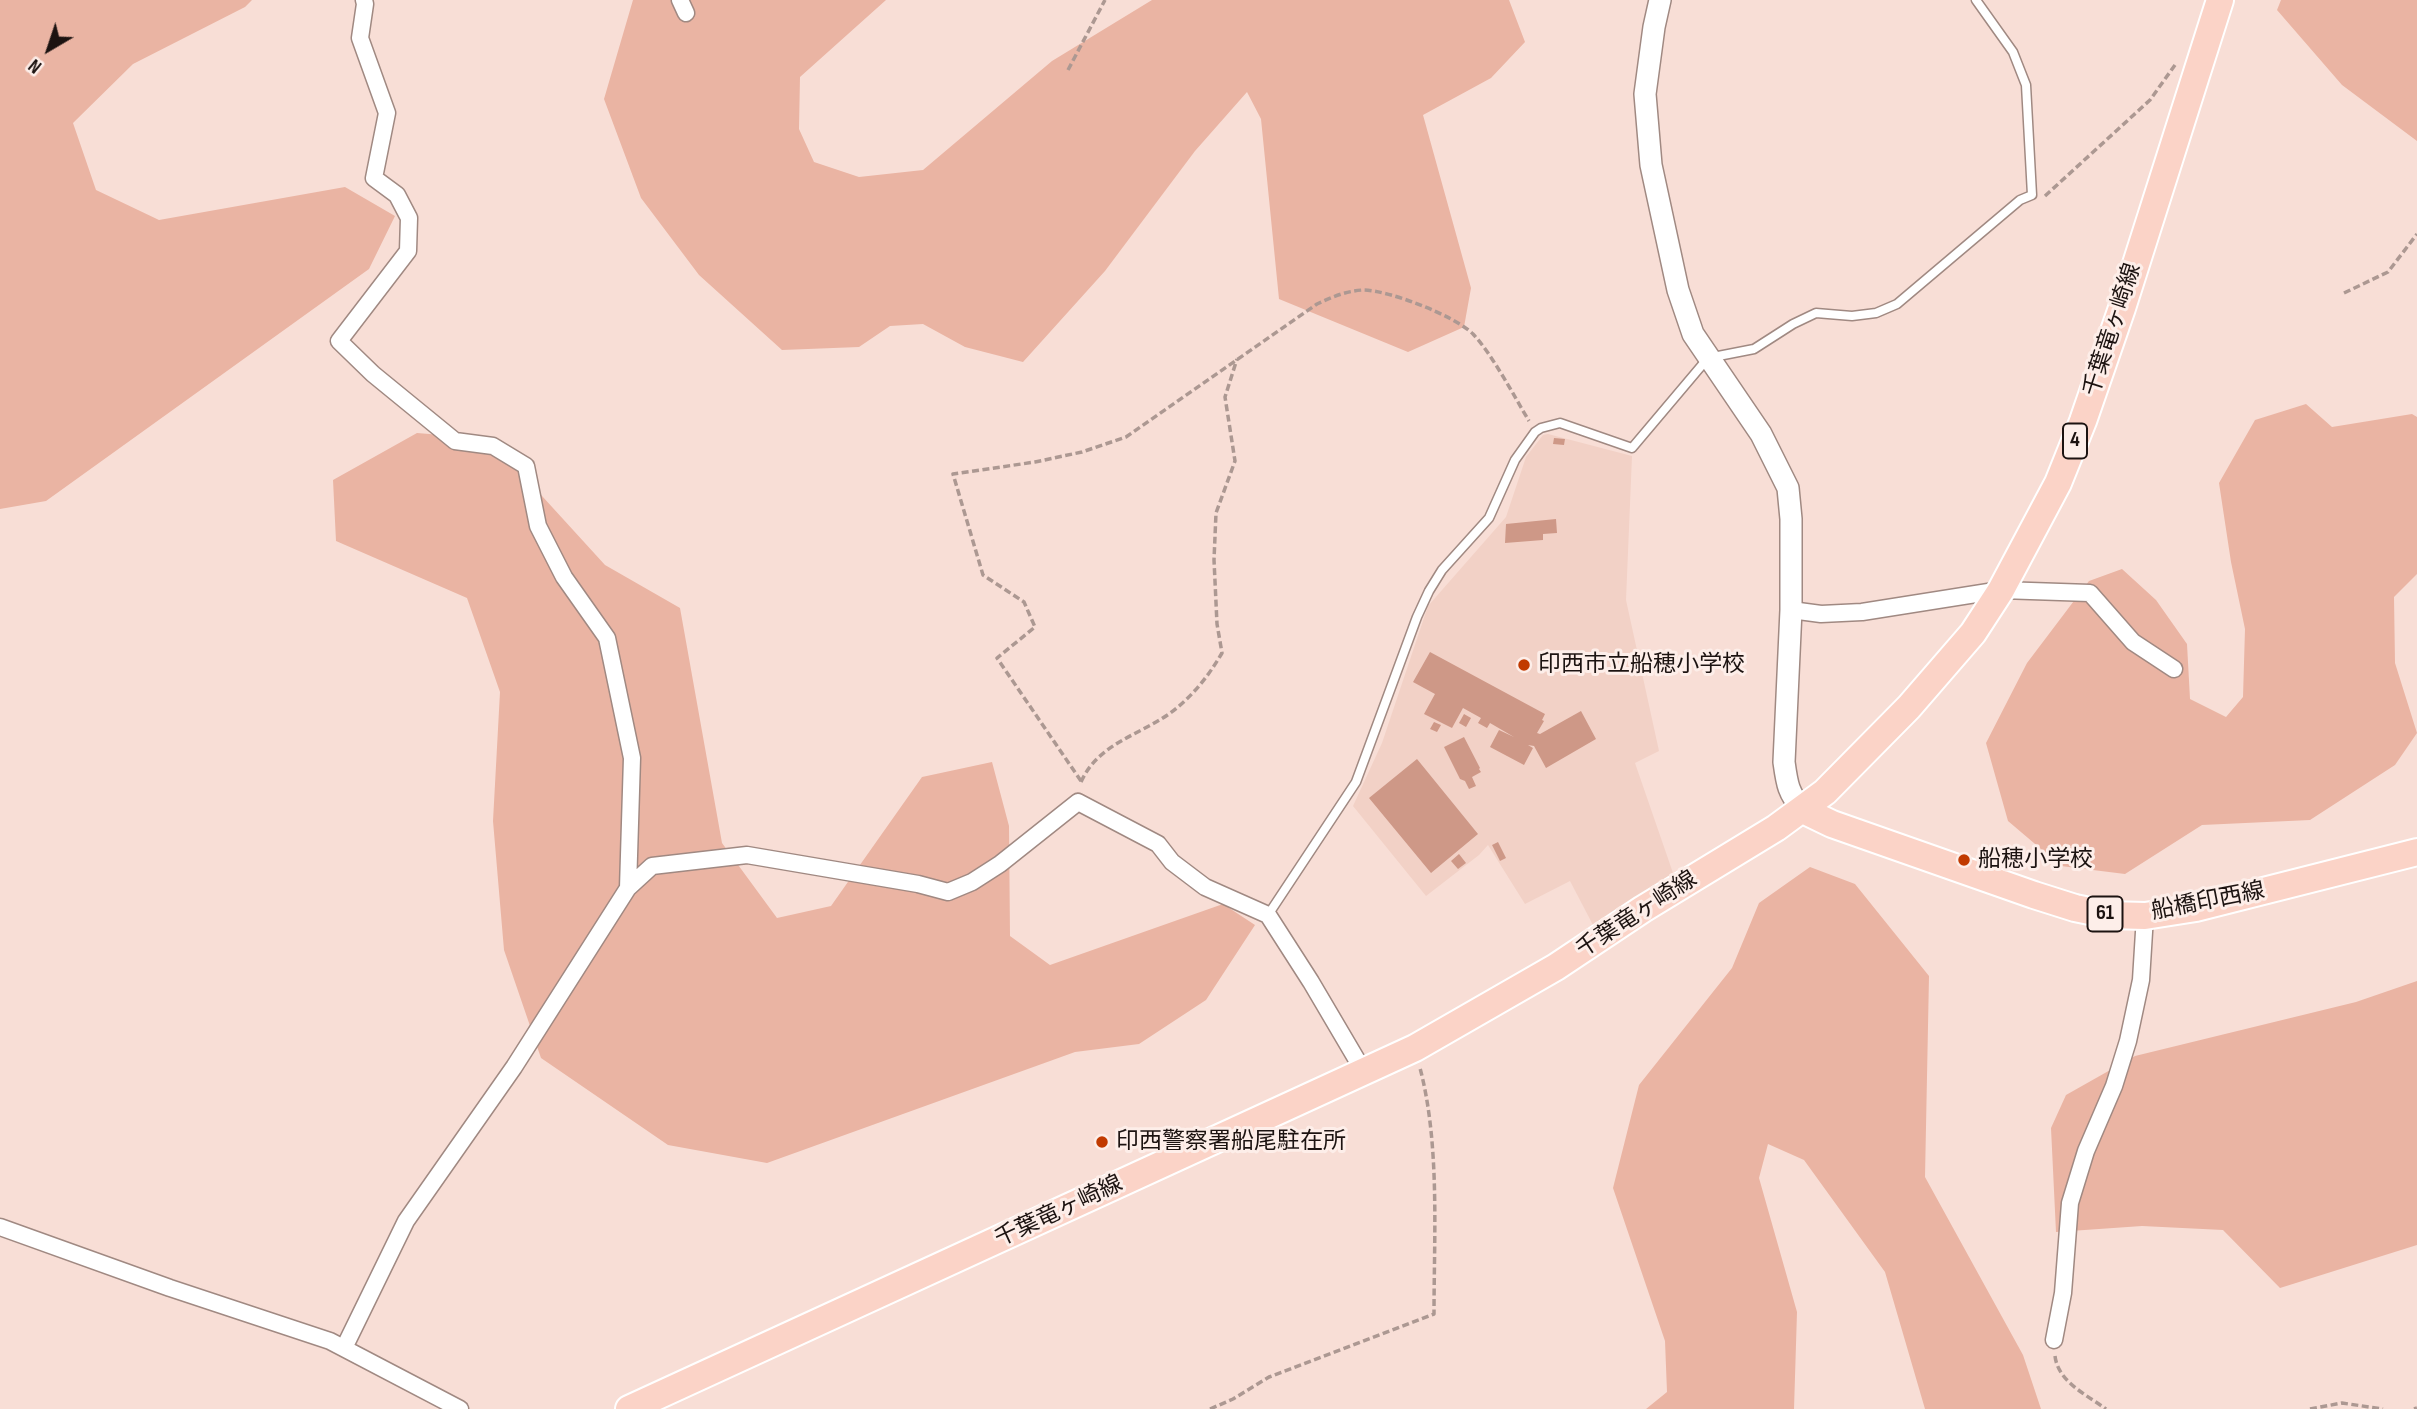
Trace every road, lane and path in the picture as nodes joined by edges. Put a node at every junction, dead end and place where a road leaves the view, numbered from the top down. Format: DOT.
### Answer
graph roads {
  1 [pos="364,0"];
  2 [pos="1105,0"];
  3 [pos="1660,0"];
  4 [pos="1976,0"];
  5 [pos="2220,0"];
  6 [pos="2178,61"];
  7 [pos="1068,70"];
  8 [pos="2032,195"];
  9 [pos="2417,234"];
  10 [pos="2344,293"];
  11 [pos="1708,358"];
  12 [pos="1238,359"];
  13 [pos="1535,432"];
  14 [pos="2001,590"];
  15 [pos="1791,610"];
  16 [pos="2174,669"];
  17 [pos="1081,781"];
  18 [pos="1078,802"];
  19 [pos="1803,810"];
  20 [pos="2417,852"];
  21 [pos="628,888"];
  22 [pos="1268,915"];
  23 [pos="2145,916"];
  24 [pos="1415,1048"];
  25 [pos="1364,1072"];
  26 [pos="0,1227"];
  27 [pos="2054,1340"];
  28 [pos="344,1348"];
  29 [pos="460,1409"];
  30 [pos="629,1409"];
  31 [pos="1210,1409"];
  32 [pos="2106,1409"];
  33 [pos="2310,1409"];
  34 [pos="2383,1409"];
  1 -- 21 [label="street"];
  2 -- 7 [label="path"];
  3 -- 11 [label="street"];
  4 -- 8 [label="lane"];
  5 -- 14 [label="main road, 千葉竜ヶ崎線 / 4"];
  6 -- 8 [label="path"];
  8 -- 11 [label="lane"];
  9 -- 10 [label="path"];
  11 -- 13 [label="lane"];
  11 -- 15 [label="street"];
  12 -- 13 [label="path"];
  12 -- 17 [label="path"];
  12 -- 17 [label="path"];
  13 -- 22 [label="lane"];
  14 -- 15 [label="street"];
  14 -- 16 [label="street"];
  14 -- 19 [label="main road, 千葉竜ヶ崎線 / 4"];
  15 -- 19 [label="street"];
  17 -- 18 [label="path"];
  18 -- 21 [label="street"];
  18 -- 22 [label="street"];
  19 -- 23 [label="main road, 船橋印西線 / 61"];
  19 -- 24 [label="main road, 千葉竜ヶ崎線 / 4"];
  20 -- 23 [label="main road, 船橋印西線 / 61"];
  21 -- 28 [label="street"];
  22 -- 25 [label="street"];
  23 -- 27 [label="street"];
  24 -- 25 [label="main road, 千葉竜ヶ崎線 / 4"];
  24 -- 31 [label="path"];
  25 -- 30 [label="main road, 千葉竜ヶ崎線 / 4"];
  26 -- 28 [label="street"];
  27 -- 32 [label="path"];
  28 -- 29 [label="street"];
  33 -- 34 [label="path"];
}
